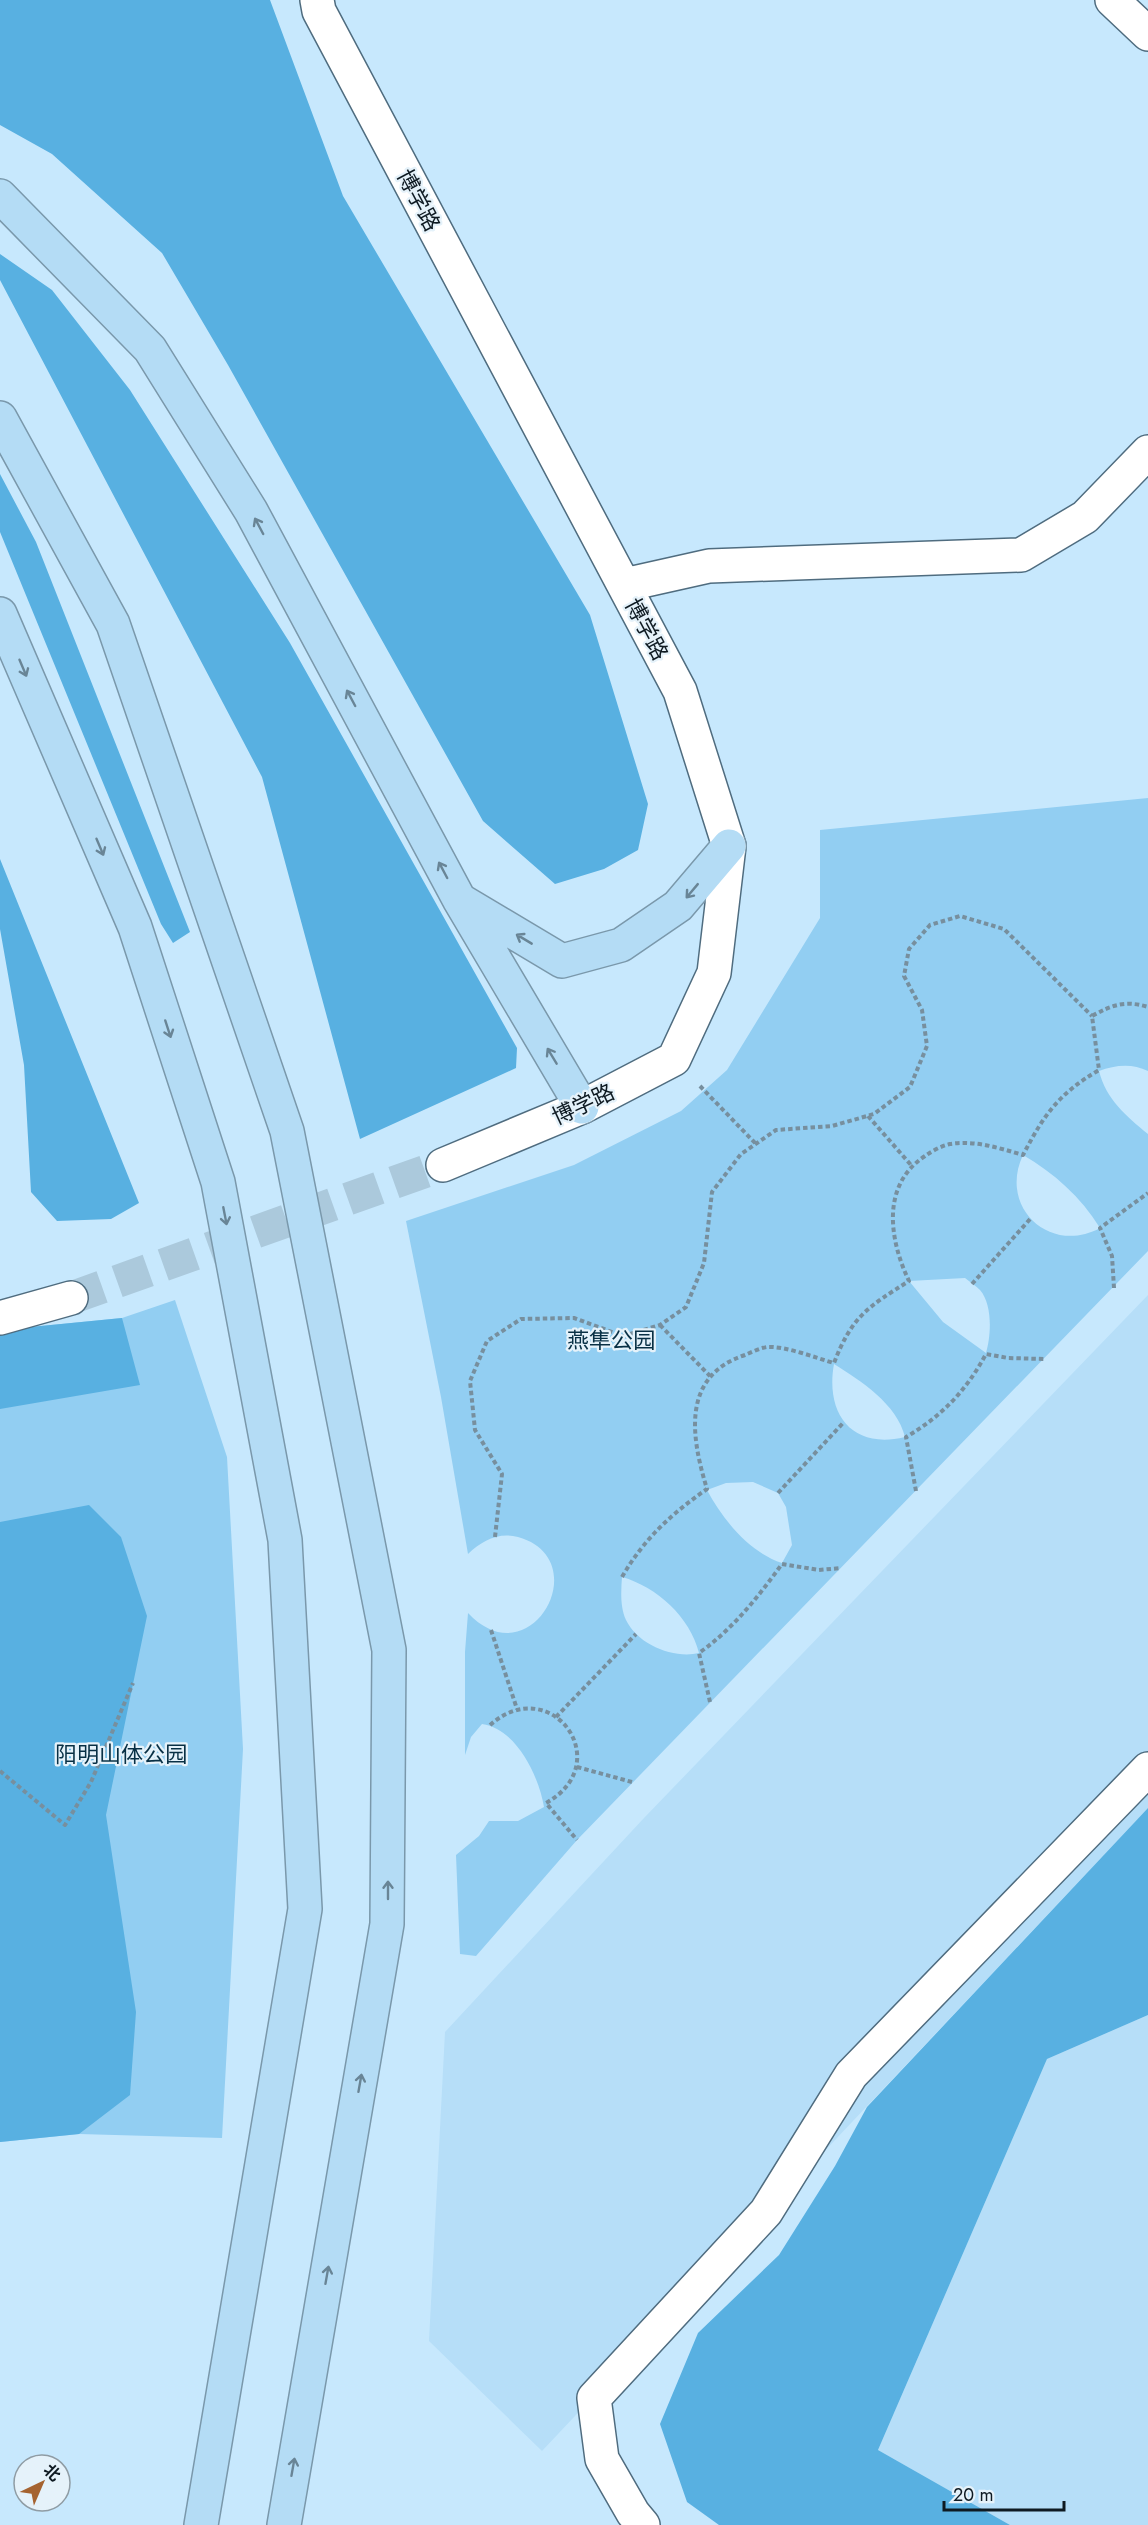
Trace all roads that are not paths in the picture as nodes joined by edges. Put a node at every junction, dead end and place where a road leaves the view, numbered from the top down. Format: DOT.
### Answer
graph roads {
  1 [pos="317,0"];
  2 [pos="1112,0"];
  3 [pos="1148,34"];
  4 [pos="0,195"];
  5 [pos="0,418"];
  6 [pos="1148,452"];
  7 [pos="624,585"];
  8 [pos="0,614"];
  9 [pos="729,846"];
  10 [pos="459,899"];
  11 [pos="582,1107"];
  12 [pos="443,1165"];
  13 [pos="71,1298"];
  14 [pos="0,1318"];
  15 [pos="1148,1769"];
  16 [pos="201,2525"];
  17 [pos="284,2525"];
  18 [pos="644,2525"];
  1 -- 7 [label="street, 博学路"];
  2 -- 3 [label="street"];
  10 -- 4 [label="highway, one-way"];
  17 -- 5 [label="highway, one-way"];
  6 -- 7 [label="street"];
  7 -- 9 [label="street, 博学路"];
  8 -- 16 [label="highway, one-way"];
  9 -- 10 [label="highway, one-way"];
  9 -- 11 [label="street, 博学路"];
  11 -- 10 [label="highway, one-way"];
  11 -- 12 [label="street, 博学路"];
  13 -- 14 [label="street"];
  15 -- 18 [label="street"];
}
